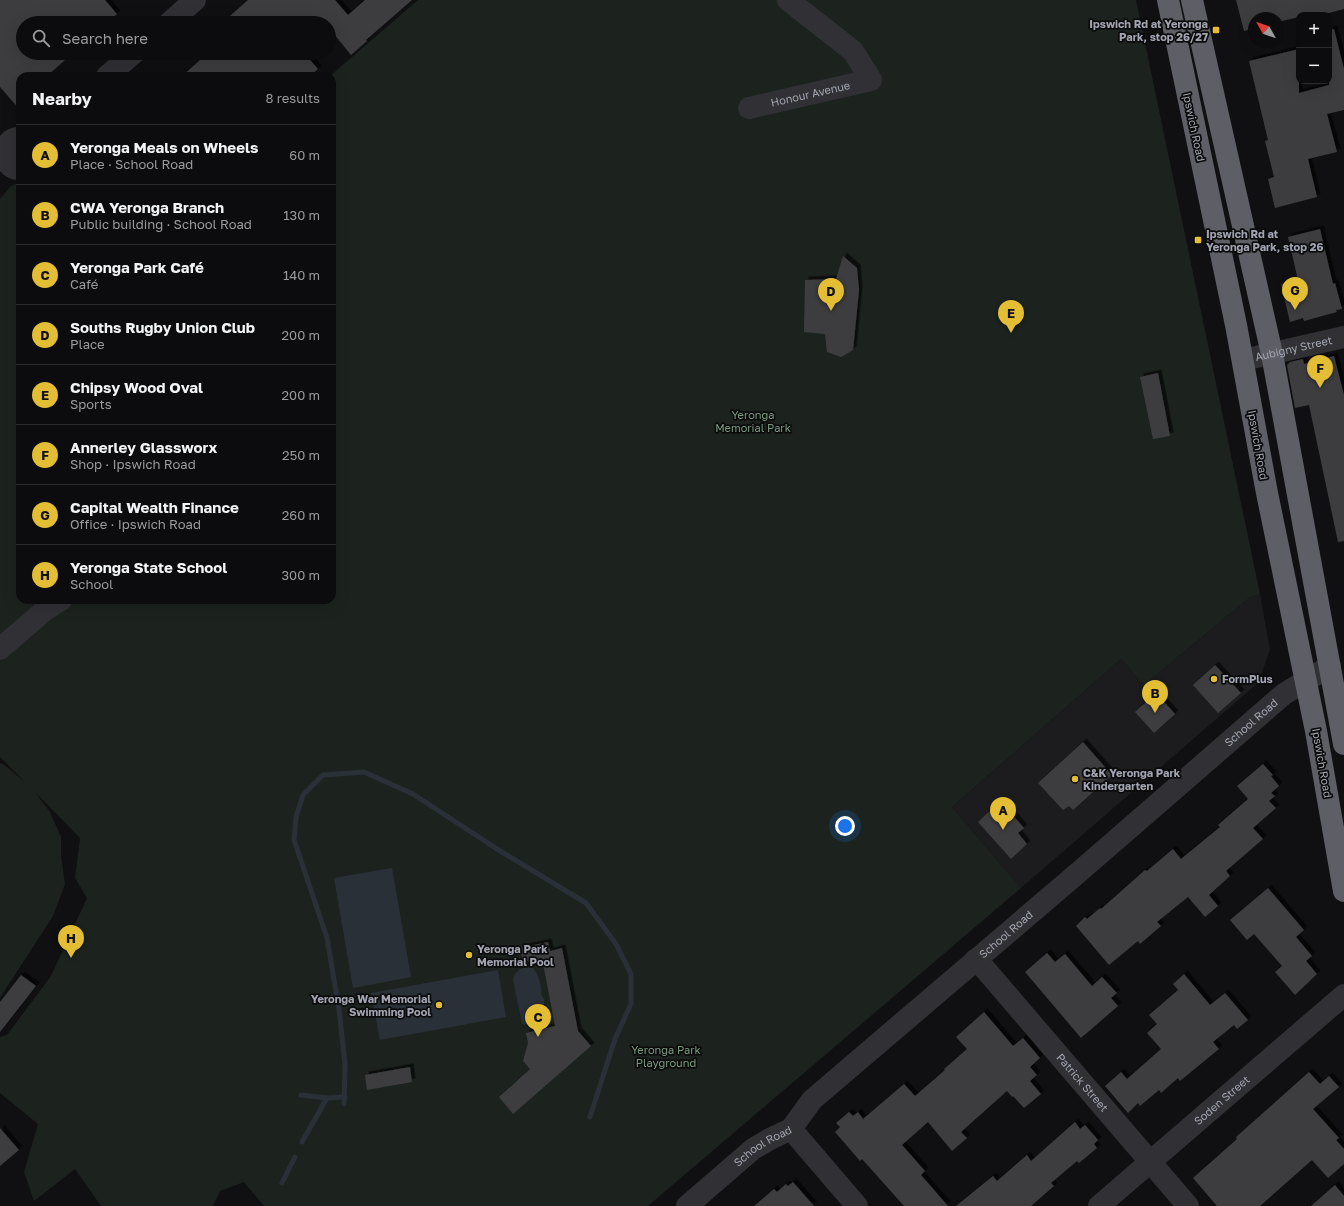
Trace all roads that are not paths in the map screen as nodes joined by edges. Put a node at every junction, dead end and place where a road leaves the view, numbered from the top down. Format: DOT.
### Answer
graph roads {
  1 [pos="195,0"];
  2 [pos="788,0"];
  3 [pos="1168,0"];
  4 [pos="1192,0"];
  5 [pos="177,16"];
  6 [pos="126,60"];
  7 [pos="113,72"];
  8 [pos="749,108"];
  9 [pos="9,138"];
  10 [pos="9,169"];
  11 [pos="1344,337"];
  12 [pos="1272,354"];
  13 [pos="1243,360"];
  14 [pos="55,604"];
  15 [pos="0,648"];
  16 [pos="1330,666"];
  17 [pos="1306,681"];
  18 [pos="1344,744"];
  19 [pos="1344,891"];
  20 [pos="975,960"];
  21 [pos="1344,995"];
  22 [pos="791,1129"];
  23 [pos="1150,1162"];
  24 [pos="687,1206"];
  25 [pos="857,1206"];
  26 [pos="1099,1206"];
  27 [pos="1188,1206"];
  1 -- 5 [label="street"];
  2 -- 8 [label="street, Honour Avenue"];
  3 -- 13 [label="highway, Ipswich Road"];
  4 -- 12 [label="highway"];
  6 -- 7 [label="street"];
  9 -- 10 [label="street"];
  11 -- 12 [label="street, Aubigny Street"];
  12 -- 13 [label="street, Aubigny Street"];
  12 -- 16 [label="highway"];
  13 -- 17 [label="highway, Ipswich Road"];
  14 -- 15 [label="street"];
  16 -- 17 [label="street, School Road"];
  16 -- 18 [label="highway"];
  17 -- 19 [label="highway, Ipswich Road"];
  17 -- 20 [label="street, School Road"];
  20 -- 22 [label="street, School Road"];
  20 -- 23 [label="street, Patrick Street"];
  21 -- 23 [label="street, Soden Street"];
  22 -- 24 [label="street, School Road"];
  22 -- 25 [label="street"];
  23 -- 26 [label="street, Soden Street"];
  23 -- 27 [label="street, Patrick Street"];
}
